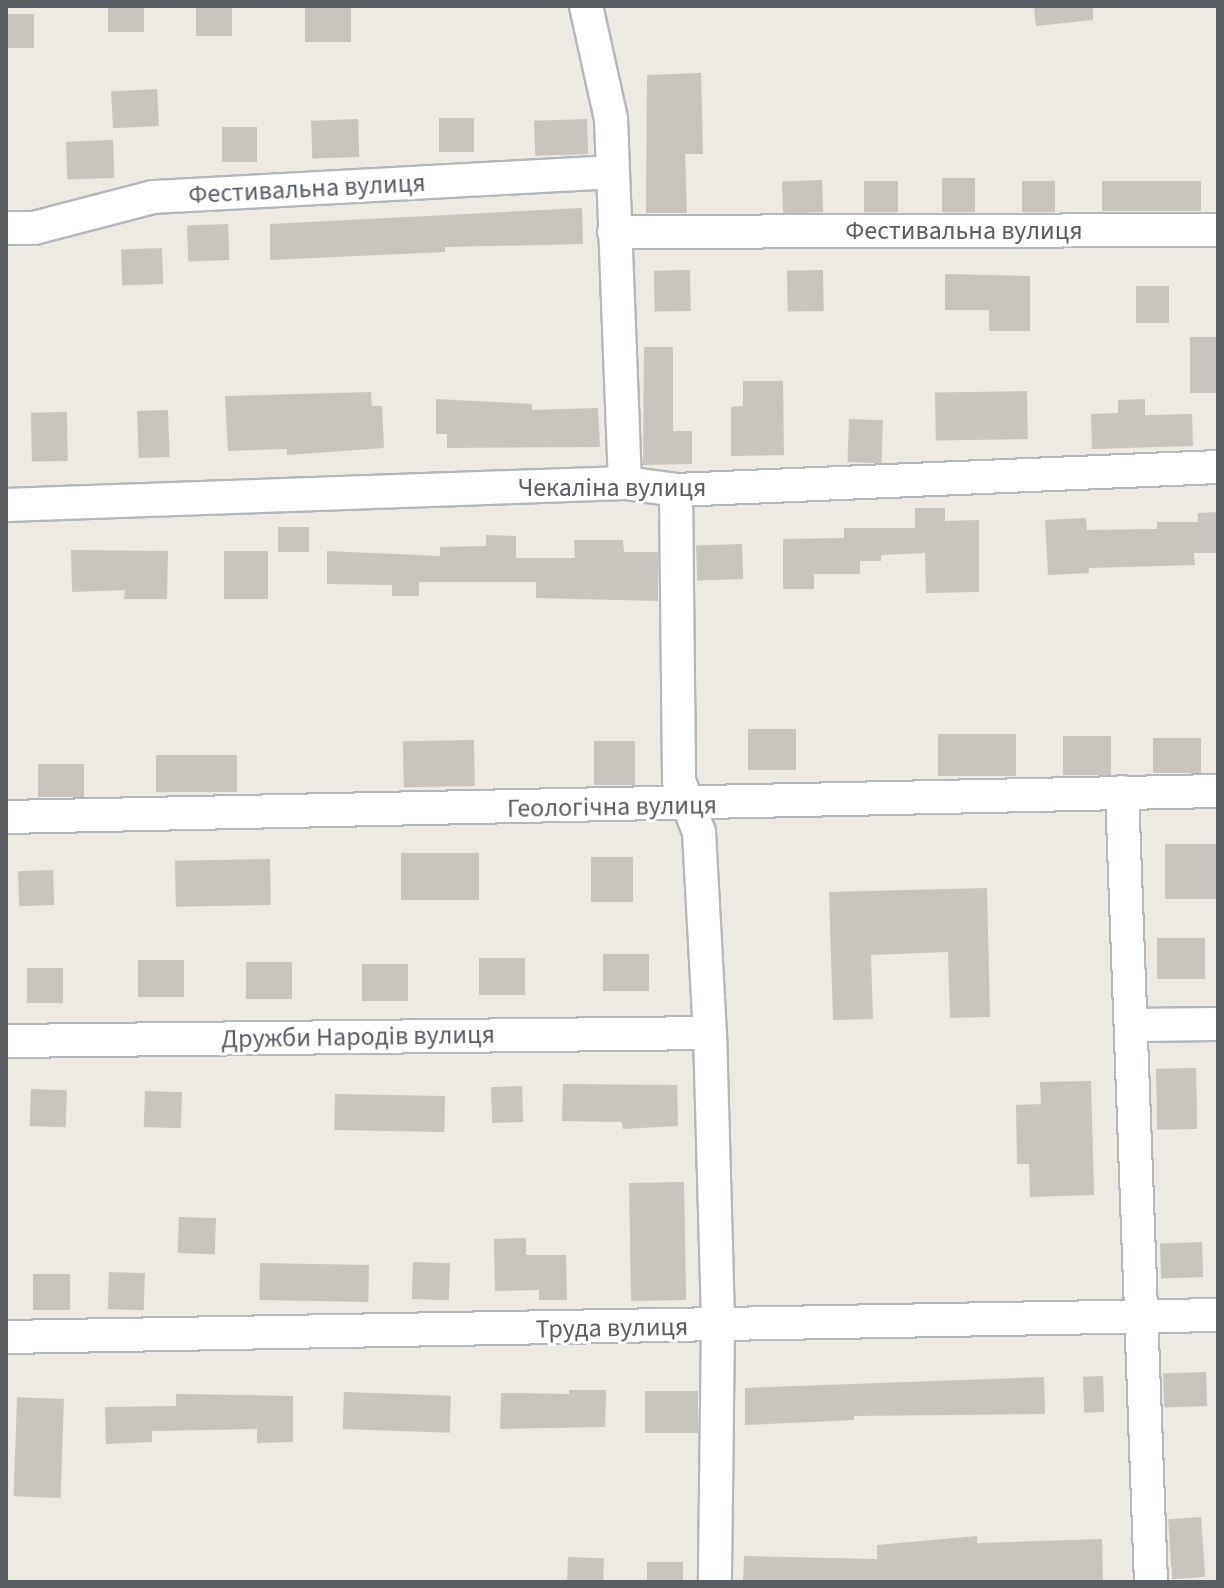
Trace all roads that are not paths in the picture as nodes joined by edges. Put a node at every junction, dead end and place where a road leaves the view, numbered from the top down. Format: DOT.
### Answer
graph roads {
  1 [pos="586,6"];
  2 [pos="612,172"];
  3 [pos="6,228"];
  4 [pos="1218,230"];
  5 [pos="614,232"];
  6 [pos="1218,467"];
  7 [pos="625,483"];
  8 [pos="676,490"];
  9 [pos="6,505"];
  10 [pos="1218,791"];
  11 [pos="1122,792"];
  12 [pos="691,806"];
  13 [pos="6,817"];
  14 [pos="1218,1024"];
  15 [pos="1132,1025"];
  16 [pos="710,1033"];
  17 [pos="6,1041"];
  18 [pos="1143,1315"];
  19 [pos="1218,1315"];
  20 [pos="718,1326"];
  21 [pos="6,1337"];
  22 [pos="715,1582"];
  23 [pos="1151,1582"];
  1 -- 2 [label="street"];
  2 -- 3 [label="street, Фестивальна вулиця"];
  2 -- 5 [label="street"];
  4 -- 5 [label="street, Фестивальна вулиця"];
  5 -- 7 [label="street"];
  6 -- 8 [label="street, Чекаліна вулиця"];
  7 -- 8 [label="street, Чекаліна вулиця"];
  7 -- 9 [label="street, Чекаліна вулиця"];
  8 -- 12 [label="street"];
  10 -- 11 [label="street, Геологічна вулиця"];
  11 -- 12 [label="street, Геологічна вулиця"];
  11 -- 15 [label="street"];
  12 -- 13 [label="street, Геологічна вулиця"];
  12 -- 16 [label="street"];
  14 -- 15 [label="street"];
  15 -- 18 [label="street"];
  16 -- 17 [label="street, Дружби Народів вулиця"];
  16 -- 20 [label="street"];
  18 -- 19 [label="street, Труда вулиця"];
  18 -- 20 [label="street, Труда вулиця"];
  18 -- 23 [label="street"];
  20 -- 21 [label="street, Труда вулиця"];
  20 -- 22 [label="street"];
}
